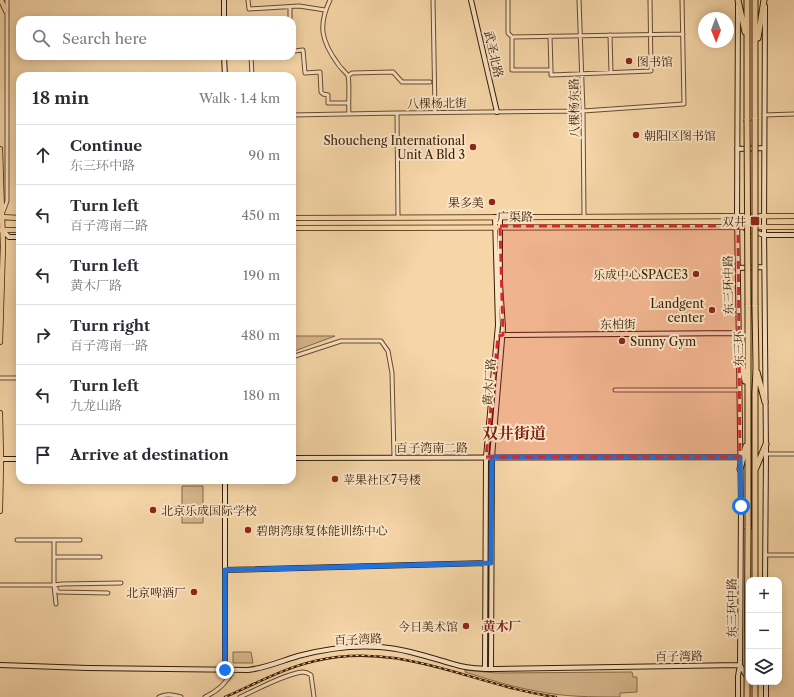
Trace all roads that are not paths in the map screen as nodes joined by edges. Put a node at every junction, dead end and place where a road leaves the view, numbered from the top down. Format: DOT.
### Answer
graph roads {
  1 [pos="0,0"];
  2 [pos="7,0"];
  3 [pos="224,0"];
  4 [pos="248,0"];
  5 [pos="330,0"];
  6 [pos="432,0"];
  7 [pos="471,0"];
  8 [pos="508,0"];
  9 [pos="579,0"];
  10 [pos="650,0"];
  11 [pos="682,0"];
  12 [pos="738,0"];
  13 [pos="747,0"];
  14 [pos="755,0"];
  15 [pos="765,0"];
  16 [pos="290,6"];
  17 [pos="308,10"];
  18 [pos="324,10"];
  19 [pos="6,11"];
  20 [pos="224,16"];
  21 [pos="290,16"];
  22 [pos="682,34"];
  23 [pos="610,35"];
  24 [pos="651,35"];
  25 [pos="550,36"];
  26 [pos="580,36"];
  27 [pos="512,37"];
  28 [pos="747,42"];
  29 [pos="296,51"];
  30 [pos="755,53"];
  31 [pos="224,60"];
  32 [pos="251,60"];
  33 [pos="551,70"];
  34 [pos="225,72"];
  35 [pos="252,72"];
  36 [pos="611,73"];
  37 [pos="582,74"];
  38 [pos="348,76"];
  39 [pos="430,82"];
  40 [pos="348,103"];
  41 [pos="435,112"];
  42 [pos="497,112"];
  43 [pos="583,112"];
  44 [pos="397,113"];
  45 [pos="349,114"];
  46 [pos="794,114"];
  47 [pos="296,115"];
  48 [pos="764,115"];
  49 [pos="764,148"];
  50 [pos="0,149"];
  51 [pos="737,149"];
  52 [pos="737,215"];
  53 [pos="764,215"];
  54 [pos="584,216"];
  55 [pos="794,216"];
  56 [pos="1,217"];
  57 [pos="498,217"];
  58 [pos="16,218"];
  59 [pos="296,218"];
  60 [pos="398,218"];
  61 [pos="497,226"];
  62 [pos="738,226"];
  63 [pos="764,226"];
  64 [pos="794,226"];
  65 [pos="296,228"];
  66 [pos="1,230"];
  67 [pos="16,230"];
  68 [pos="764,235"];
  69 [pos="794,235"];
  70 [pos="16,237"];
  71 [pos="764,267"];
  72 [pos="738,268"];
  73 [pos="739,333"];
  74 [pos="500,336"];
  75 [pos="0,342"];
  76 [pos="739,349"];
  77 [pos="296,356"];
  78 [pos="756,367"];
  79 [pos="0,378"];
  80 [pos="16,378"];
  81 [pos="615,390"];
  82 [pos="739,390"];
  83 [pos="748,392"];
  84 [pos="766,402"];
  85 [pos="0,413"];
  86 [pos="748,440"];
  87 [pos="766,444"];
  88 [pos="766,454"];
  89 [pos="794,454"];
  90 [pos="486,457"];
  91 [pos="492,457"];
  92 [pos="740,457"];
  93 [pos="296,458"];
  94 [pos="394,458"];
  95 [pos="1,459"];
  96 [pos="16,459"];
  97 [pos="740,469"];
  98 [pos="755,471"];
  99 [pos="225,484"];
  100 [pos="0,511"];
  101 [pos="17,540"];
  102 [pos="54,540"];
  103 [pos="80,540"];
  104 [pos="765,555"];
  105 [pos="794,555"];
  106 [pos="100,556"];
  107 [pos="54,557"];
  108 [pos="485,563"];
  109 [pos="491,563"];
  110 [pos="225,570"];
  111 [pos="755,577"];
  112 [pos="765,577"];
  113 [pos="121,583"];
  114 [pos="0,585"];
  115 [pos="54,586"];
  116 [pos="108,594"];
  117 [pos="56,604"];
  118 [pos="0,665"];
  119 [pos="740,665"];
  120 [pos="485,669"];
  121 [pos="491,669"];
  122 [pos="225,670"];
  123 [pos="233,670"];
  124 [pos="746,674"];
  125 [pos="749,685"];
  126 [pos="755,685"];
  127 [pos="766,685"];
  128 [pos="159,697"];
  129 [pos="181,697"];
  130 [pos="205,697"];
  131 [pos="240,697"];
  132 [pos="314,697"];
  133 [pos="738,697"];
  134 [pos="748,697"];
  135 [pos="755,697"];
  136 [pos="766,697"];
  1 -- 19 [label="main road"];
  2 -- 19 [label="street"];
  3 -- 20 [label="street"];
  4 -- 16 [label="street"];
  5 -- 18 [label="street"];
  6 -- 41 [label="street"];
  7 -- 42 [label="street, 武圣北路"];
  8 -- 27 [label="street"];
  9 -- 26 [label="street, 八棵杨东路"];
  10 -- 24 [label="street"];
  11 -- 22 [label="street"];
  12 -- 28 [label="highway"];
  12 -- 51 [label="street, 东三环中路"];
  13 -- 28 [label="highway, 东三环"];
  14 -- 30 [label="highway, 东三环"];
  15 -- 30 [label="highway"];
  15 -- 48 [label="street"];
  16 -- 18 [label="street"];
  16 -- 21 [label="street"];
  17 -- 18 [label="street"];
  18 -- 38 [label="street"];
  19 -- 56 [label="street"];
  22 -- 24 [label="street"];
  22 -- 43 [label="street, 八棵杨北街"];
  23 -- 24 [label="street"];
  23 -- 26 [label="street"];
  23 -- 36 [label="street"];
  24 -- 36 [label="street"];
  25 -- 26 [label="street"];
  25 -- 27 [label="street"];
  25 -- 33 [label="street"];
  26 -- 37 [label="street, 八棵杨东路"];
  27 -- 33 [label="street"];
  28 -- 83 [label="highway, 东三环, bridge"];
  29 -- 40 [label="street"];
  30 -- 78 [label="highway, 东三环, bridge"];
  31 -- 34 [label="street"];
  32 -- 35 [label="street"];
  33 -- 37 [label="street"];
  36 -- 37 [label="street"];
  37 -- 43 [label="street, 八棵杨东路"];
  38 -- 39 [label="street"];
  38 -- 40 [label="street"];
  40 -- 45 [label="street"];
  41 -- 42 [label="street, 八棵杨北街"];
  41 -- 44 [label="street, 八棵杨北街"];
  42 -- 43 [label="street, 八棵杨北街"];
  43 -- 54 [label="street, 八棵杨东路"];
  44 -- 45 [label="street, 八棵杨北街"];
  44 -- 60 [label="street"];
  45 -- 47 [label="street, 八棵杨北街"];
  46 -- 48 [label="street"];
  48 -- 49 [label="street"];
  49 -- 51 [label="street"];
  49 -- 53 [label="street"];
  50 -- 56 [label="main road"];
  51 -- 52 [label="street, 东三环中路"];
  52 -- 53 [label="main road, 广渠路"];
  52 -- 54 [label="main road, 广渠路"];
  52 -- 62 [label="street, 东三环中路"];
  53 -- 55 [label="main road, 广渠路"];
  53 -- 63 [label="street"];
  54 -- 57 [label="main road, 广渠路"];
  56 -- 58 [label="main road"];
  56 -- 66 [label="main road"];
  57 -- 60 [label="main road, 广渠路"];
  57 -- 61 [label="street, 黄木厂路"];
  59 -- 60 [label="main road, 广渠路"];
  61 -- 62 [label="main road, 广渠路"];
  61 -- 65 [label="main road, 广渠路"];
  61 -- 74 [label="street, 黄木厂路"];
  62 -- 63 [label="main road, 广渠路"];
  62 -- 68 [label="street"];
  62 -- 72 [label="street, 东三环中路"];
  63 -- 64 [label="main road, 广渠路"];
  63 -- 68 [label="street"];
  66 -- 67 [label="main road"];
  66 -- 70 [label="street"];
  66 -- 75 [label="main road"];
  68 -- 69 [label="street"];
  68 -- 71 [label="street"];
  71 -- 72 [label="street"];
  71 -- 84 [label="street"];
  72 -- 73 [label="street, 东三环中路"];
  73 -- 74 [label="street, 东柏街"];
  73 -- 76 [label="street, 东三环中路"];
  74 -- 90 [label="street, 黄木厂路"];
  74 -- 91 [label="street, 黄木厂路"];
  76 -- 82 [label="street, 东三环中路"];
  76 -- 83 [label="highway"];
  77 -- 94 [label="street"];
  78 -- 84 [label="highway"];
  78 -- 98 [label="highway, 东三环"];
  79 -- 80 [label="street"];
  81 -- 82 [label="street"];
  82 -- 92 [label="street, 东三环中路"];
  83 -- 86 [label="highway, 东三环"];
  84 -- 87 [label="street"];
  85 -- 95 [label="main road"];
  86 -- 97 [label="highway"];
  86 -- 134 [label="highway, 东三环, bridge"];
  87 -- 88 [label="street"];
  87 -- 98 [label="highway"];
  88 -- 89 [label="street"];
  88 -- 104 [label="street"];
  90 -- 91 [label="street, 百子湾南二路"];
  90 -- 94 [label="street, 百子湾南二路"];
  90 -- 108 [label="street, 黄木厂路"];
  91 -- 92 [label="street, 百子湾南二路"];
  91 -- 109 [label="street, 黄木厂路"];
  92 -- 97 [label="street, 东三环中路"];
  93 -- 94 [label="street, 百子湾南二路"];
  95 -- 96 [label="street"];
  95 -- 100 [label="main road"];
  97 -- 119 [label="street, 东三环中路"];
  98 -- 111 [label="highway, 东三环"];
  99 -- 110 [label="street"];
  101 -- 102 [label="street"];
  102 -- 103 [label="street"];
  102 -- 107 [label="street"];
  104 -- 105 [label="street"];
  104 -- 112 [label="street"];
  106 -- 107 [label="street"];
  107 -- 115 [label="street"];
  108 -- 109 [label="street"];
  108 -- 110 [label="street"];
  108 -- 120 [label="street, 黄木厂路"];
  109 -- 121 [label="street, 黄木厂路"];
  110 -- 122 [label="street"];
  113 -- 115 [label="street"];
  114 -- 115 [label="street"];
  115 -- 116 [label="street"];
  115 -- 117 [label="street"];
  118 -- 122 [label="street, 百子湾路"];
  119 -- 121 [label="street, 百子湾路"];
  119 -- 124 [label="street"];
  119 -- 133 [label="street, 东三环中路"];
  120 -- 121 [label="street, 百子湾路"];
  120 -- 123 [label="street, 百子湾路"];
  122 -- 123 [label="street, 百子湾路"];
  123 -- 130 [label="street"];
  125 -- 134 [label="street"];
  126 -- 135 [label="highway"];
  127 -- 136 [label="street"];
  128 -- 129 [label="street"];
  131 -- 132 [label="street"];
}
